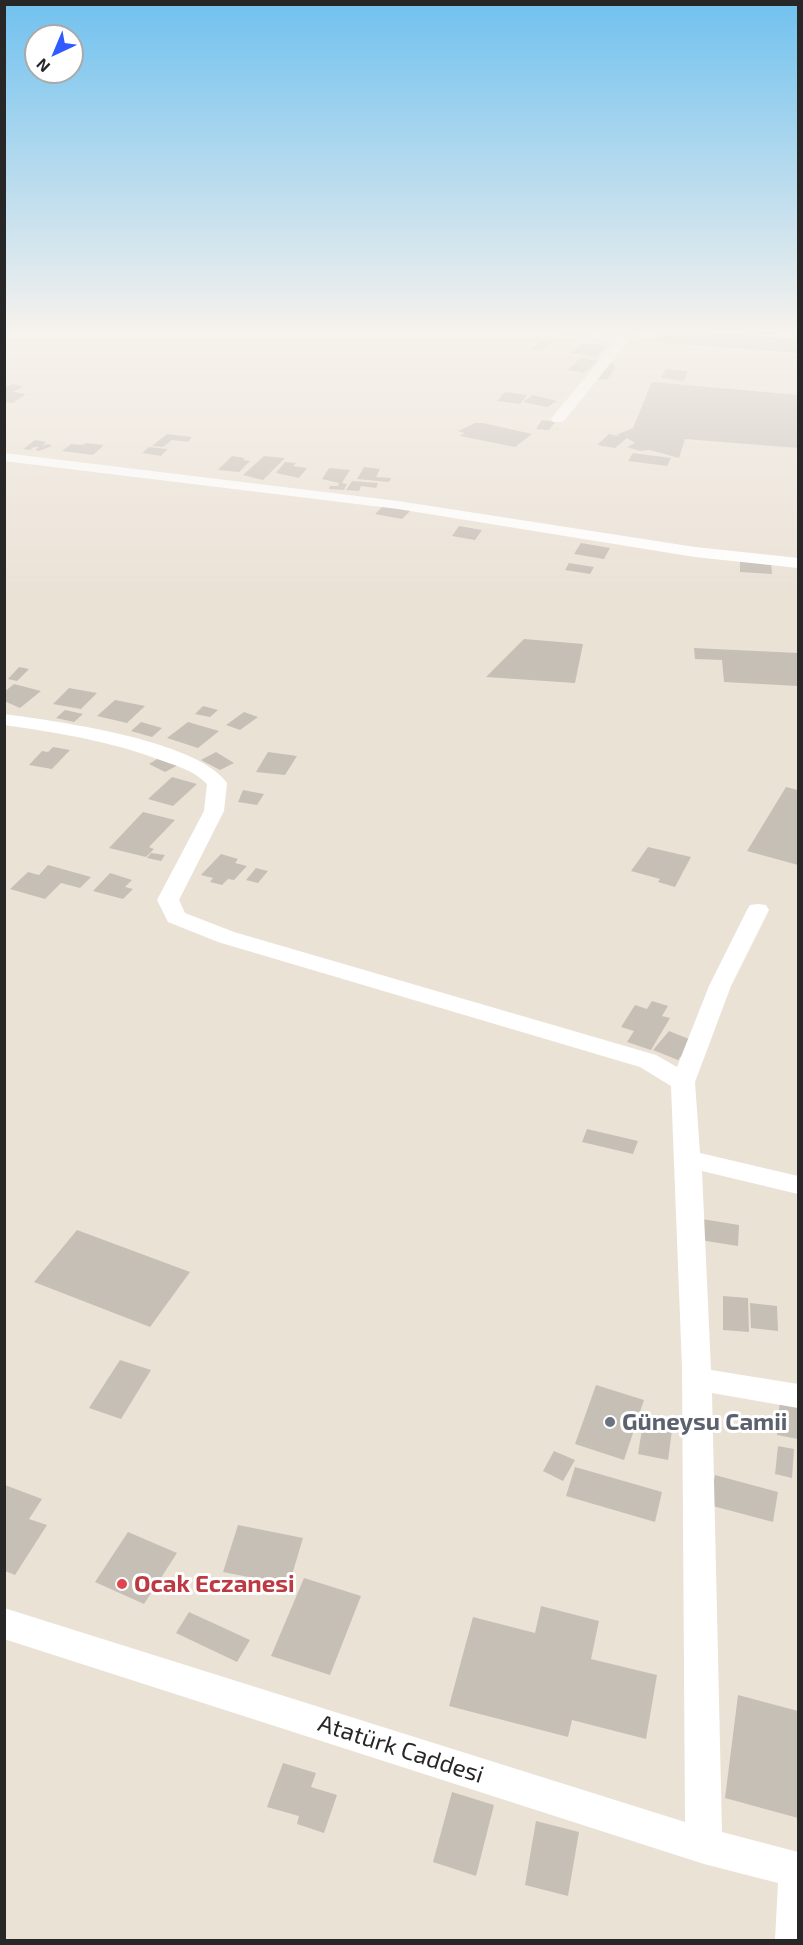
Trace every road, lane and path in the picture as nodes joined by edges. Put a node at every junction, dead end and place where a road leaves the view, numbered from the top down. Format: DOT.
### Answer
graph roads {
  1 [pos="4,457"];
  2 [pos="798,562"];
  3 [pos="4,718"];
  4 [pos="758,910"];
  5 [pos="683,1082"];
  6 [pos="689,1159"];
  7 [pos="798,1185"];
  8 [pos="697,1379"];
  9 [pos="798,1396"];
  10 [pos="4,1623"];
  11 [pos="704,1846"];
  12 [pos="797,1870"];
  13 [pos="794,1941"];
  1 -- 2 [label="street"];
  3 -- 5 [label="street"];
  4 -- 5 [label="street"];
  5 -- 6 [label="street"];
  6 -- 7 [label="street"];
  6 -- 8 [label="street"];
  8 -- 9 [label="street"];
  8 -- 11 [label="street"];
  10 -- 11 [label="street, Atatürk Caddesi"];
  11 -- 12 [label="street, Atatürk Caddesi"];
  12 -- 13 [label="street"];
}
